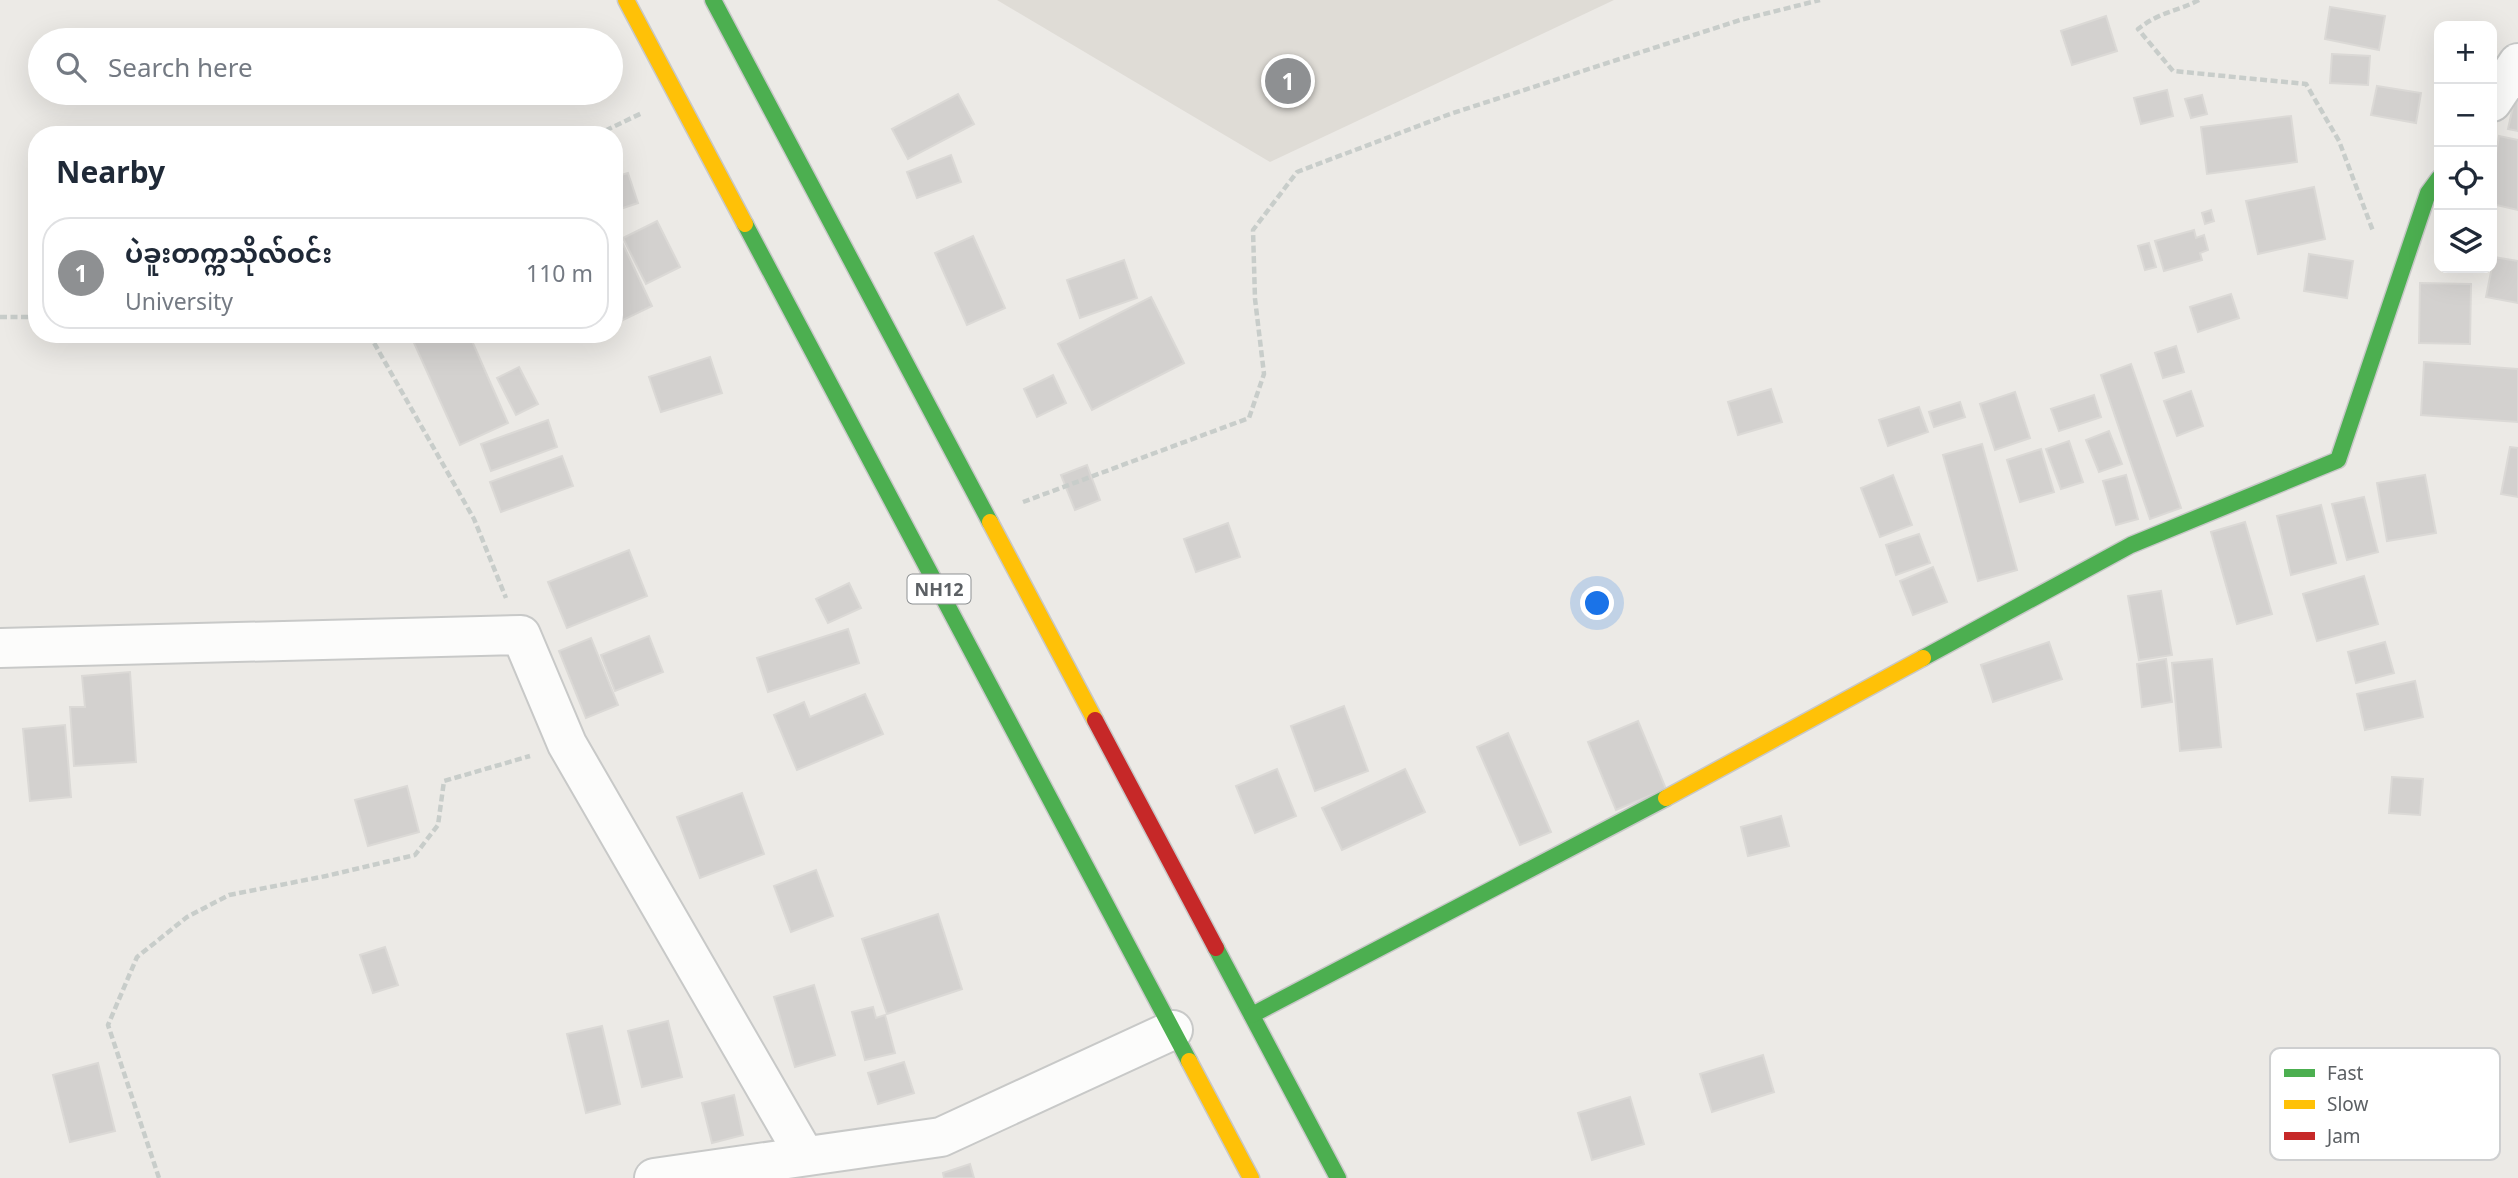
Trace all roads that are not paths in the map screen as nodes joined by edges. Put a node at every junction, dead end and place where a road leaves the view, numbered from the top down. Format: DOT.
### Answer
graph roads {
  1 [pos="626,0"];
  2 [pos="713,0"];
  3 [pos="2518,64"];
  4 [pos="2497,95"];
  5 [pos="2434,185"];
  6 [pos="0,648"];
  7 [pos="1252,1015"];
  8 [pos="1173,1030"];
  9 [pos="805,1156"];
  10 [pos="654,1178"];
  11 [pos="1251,1178"];
  12 [pos="1338,1178"];
  1 -- 8 [label="main road, NH12"];
  2 -- 7 [label="main road"];
  3 -- 4 [label="street"];
  5 -- 7 [label="main road"];
  6 -- 9 [label="street"];
  7 -- 12 [label="main road"];
  8 -- 9 [label="street"];
  8 -- 11 [label="main road, NH12"];
  9 -- 10 [label="street"];
}
